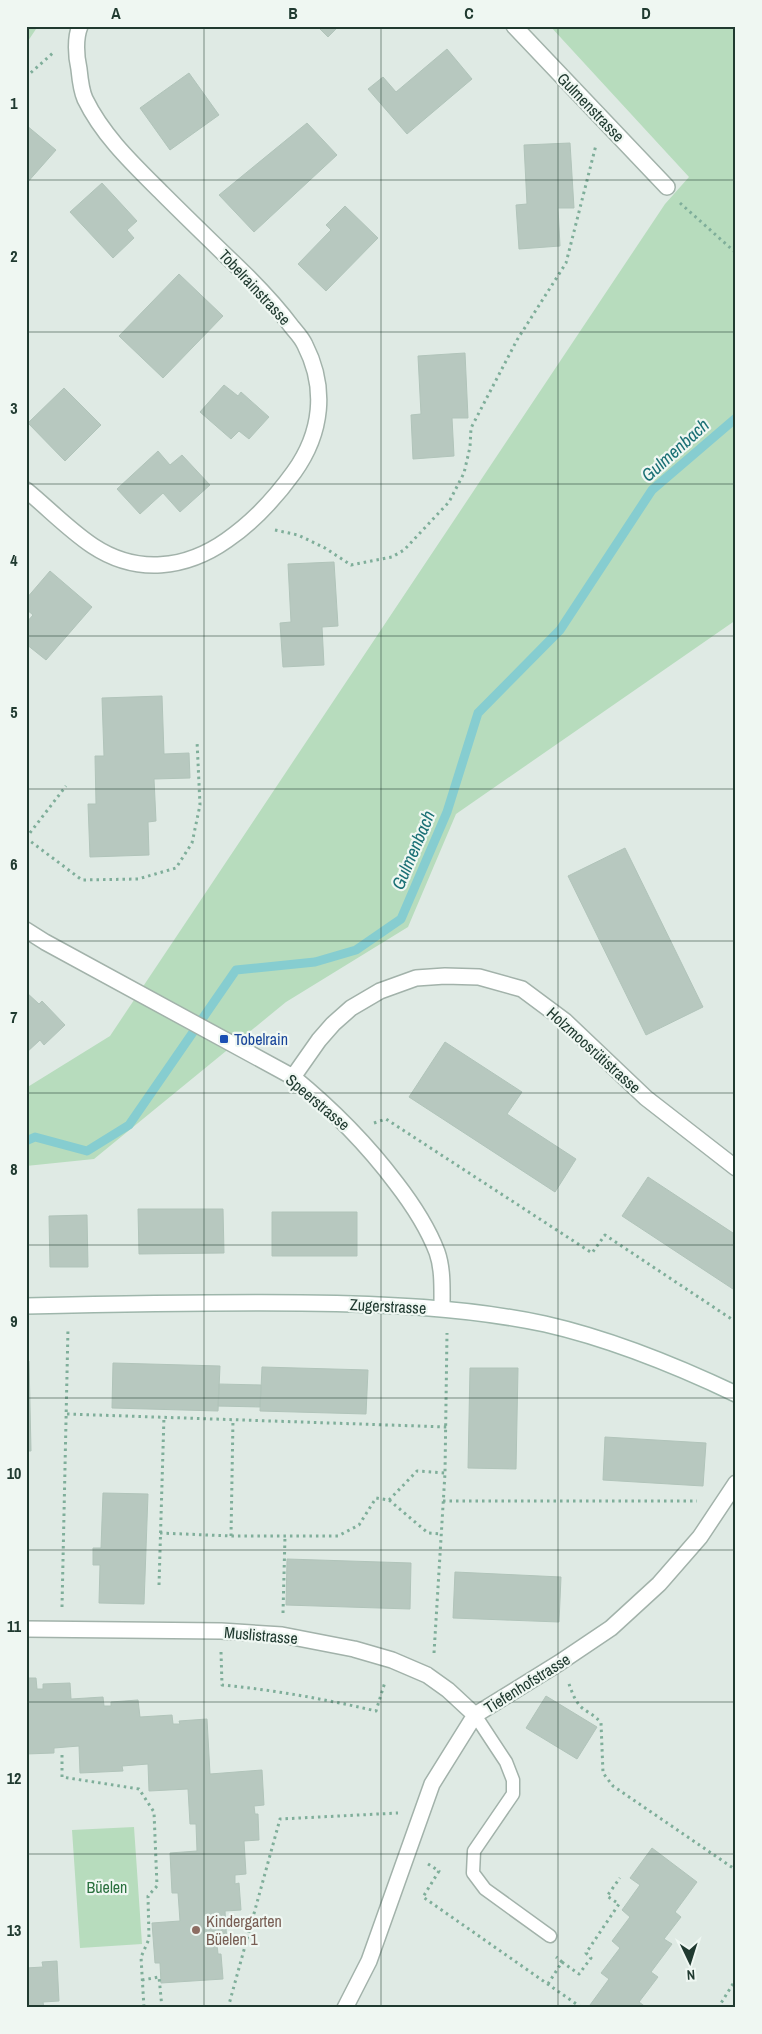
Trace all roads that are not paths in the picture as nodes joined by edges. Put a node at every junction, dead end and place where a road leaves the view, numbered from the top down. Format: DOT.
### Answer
graph roads {
  1 [pos="80,26"];
  2 [pos="514,26"];
  3 [pos="667,187"];
  4 [pos="26,490"];
  5 [pos="26,930"];
  6 [pos="293,1078"];
  7 [pos="736,1168"];
  8 [pos="26,1306"];
  9 [pos="442,1308"];
  10 [pos="736,1394"];
  11 [pos="736,1483"];
  12 [pos="26,1629"];
  13 [pos="475,1715"];
  14 [pos="550,1936"];
  15 [pos="345,2008"];
  1 -- 4 [label="street, Tobelrainstrasse"];
  2 -- 3 [label="street, Gulmenstrasse"];
  5 -- 6 [label="street, Speerstrasse"];
  6 -- 7 [label="street, Holzmoosrütistrasse"];
  6 -- 9 [label="street, Speerstrasse"];
  8 -- 9 [label="street, Zugerstrasse"];
  9 -- 10 [label="street, Zugerstrasse"];
  11 -- 13 [label="street, Tiefenhofstrasse"];
  12 -- 13 [label="street, Muslistrasse"];
  13 -- 14 [label="lane"];
  13 -- 15 [label="street, Tiefenhofstrasse"];
}
